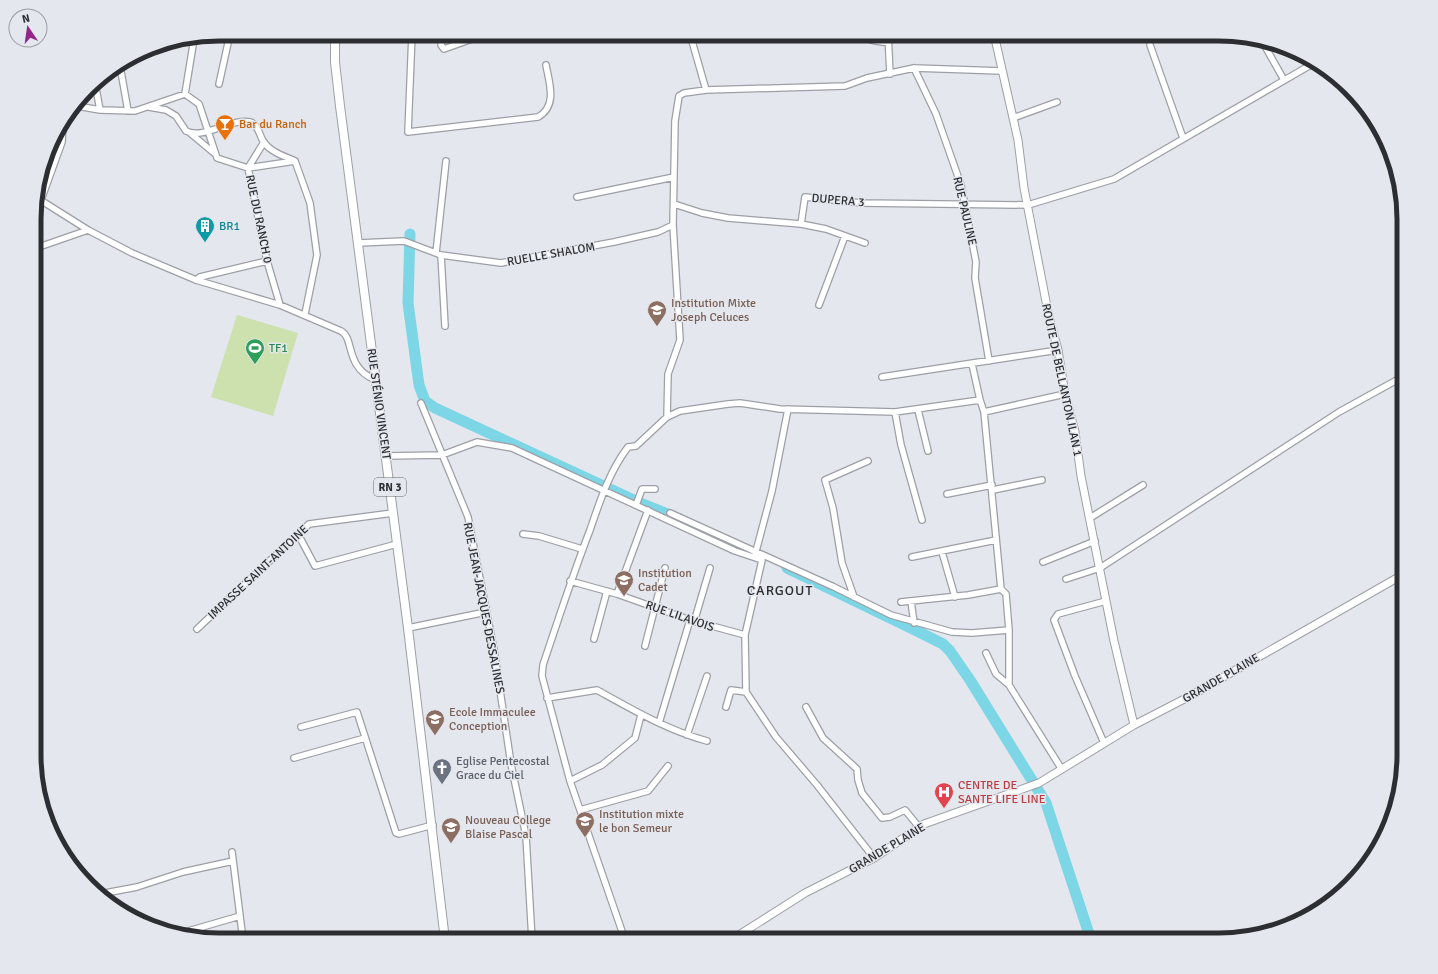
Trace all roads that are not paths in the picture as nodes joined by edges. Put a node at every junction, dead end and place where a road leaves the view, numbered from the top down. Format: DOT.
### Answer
graph roads {
  1 [pos="228,41"];
  2 [pos="335,41"];
  3 [pos="412,41"];
  4 [pos="442,41"];
  5 [pos="463,41"];
  6 [pos="692,41"];
  7 [pos="875,41"];
  8 [pos="996,41"];
  9 [pos="193,43"];
  10 [pos="888,43"];
  11 [pos="1150,45"];
  12 [pos="1265,47"];
  13 [pos="546,65"];
  14 [pos="1309,66"];
  15 [pos="914,68"];
  16 [pos="121,71"];
  17 [pos="1002,71"];
  18 [pos="890,74"];
  19 [pos="1284,80"];
  20 [pos="219,84"];
  21 [pos="96,90"];
  22 [pos="706,90"];
  23 [pos="185,94"];
  24 [pos="1057,102"];
  25 [pos="81,107"];
  26 [pos="148,107"];
  27 [pos="100,110"];
  28 [pos="128,111"];
  29 [pos="1013,118"];
  30 [pos="208,130"];
  31 [pos="190,133"];
  32 [pos="62,134"];
  33 [pos="1183,138"];
  34 [pos="264,142"];
  35 [pos="215,153"];
  36 [pos="295,161"];
  37 [pos="446,161"];
  38 [pos="248,168"];
  39 [pos="674,177"];
  40 [pos="577,197"];
  41 [pos="42,202"];
  42 [pos="674,204"];
  43 [pos="965,205"];
  44 [pos="1028,205"];
  45 [pos="801,224"];
  46 [pos="673,225"];
  47 [pos="88,230"];
  48 [pos="845,236"];
  49 [pos="358,243"];
  50 [pos="865,243"];
  51 [pos="41,246"];
  52 [pos="438,254"];
  53 [pos="267,261"];
  54 [pos="196,280"];
  55 [pos="280,305"];
  56 [pos="819,305"];
  57 [pos="305,314"];
  58 [pos="445,326"];
  59 [pos="1058,350"];
  60 [pos="989,361"];
  61 [pos="972,364"];
  62 [pos="882,377"];
  63 [pos="375,380"];
  64 [pos="1397,380"];
  65 [pos="1065,394"];
  66 [pos="980,400"];
  67 [pos="421,403"];
  68 [pos="788,409"];
  69 [pos="918,410"];
  70 [pos="895,412"];
  71 [pos="984,412"];
  72 [pos="667,417"];
  73 [pos="928,451"];
  74 [pos="442,455"];
  75 [pos="386,456"];
  76 [pos="868,461"];
  77 [pos="1042,480"];
  78 [pos="1143,485"];
  79 [pos="605,487"];
  80 [pos="992,488"];
  81 [pos="655,489"];
  82 [pos="947,494"];
  83 [pos="637,503"];
  84 [pos="648,510"];
  85 [pos="393,513"];
  86 [pos="670,513"];
  87 [pos="1090,518"];
  88 [pos="922,520"];
  89 [pos="298,534"];
  90 [pos="523,534"];
  91 [pos="996,540"];
  92 [pos="1095,542"];
  93 [pos="397,544"];
  94 [pos="582,548"];
  95 [pos="736,548"];
  96 [pos="942,552"];
  97 [pos="755,556"];
  98 [pos="912,558"];
  99 [pos="1043,562"];
  100 [pos="665,568"];
  101 [pos="710,568"];
  102 [pos="1100,568"];
  103 [pos="1397,578"];
  104 [pos="1066,579"];
  105 [pos="570,581"];
  106 [pos="1001,589"];
  107 [pos="607,591"];
  108 [pos="617,594"];
  109 [pos="854,597"];
  110 [pos="955,597"];
  111 [pos="911,601"];
  112 [pos="901,602"];
  113 [pos="1106,602"];
  114 [pos="655,607"];
  115 [pos="486,612"];
  116 [pos="692,621"];
  117 [pos="914,623"];
  118 [pos="408,628"];
  119 [pos="197,629"];
  120 [pos="1009,630"];
  121 [pos="745,635"];
  122 [pos="594,639"];
  123 [pos="645,646"];
  124 [pos="986,653"];
  125 [pos="707,676"];
  126 [pos="1009,685"];
  127 [pos="746,692"];
  128 [pos="547,698"];
  129 [pos="726,707"];
  130 [pos="806,707"];
  131 [pos="641,715"];
  132 [pos="659,723"];
  133 [pos="1134,725"];
  134 [pos="301,727"];
  135 [pos="687,735"];
  136 [pos="365,738"];
  137 [pos="707,741"];
  138 [pos="1104,742"];
  139 [pos="294,758"];
  140 [pos="668,766"];
  141 [pos="1061,768"];
  142 [pos="570,781"];
  143 [pos="580,810"];
  144 [pos="433,826"];
  145 [pos="920,827"];
  146 [pos="232,852"];
  147 [pos="874,858"];
  148 [pos="233,861"];
  149 [pos="107,893"];
  150 [pos="240,916"];
  151 [pos="190,930"];
  152 [pos="242,933"];
  153 [pos="445,933"];
  154 [pos="532,933"];
  155 [pos="623,933"];
  156 [pos="742,933"];
  1 -- 20 [label="street"];
  2 -- 49 [label="main road, RUE STÉNIO VINCENT / RN 3"];
  3 -- 13 [label="street"];
  4 -- 5 [label="street"];
  6 -- 22 [label="street"];
  7 -- 10 [label="street"];
  8 -- 17 [label="street, ROUTE DE BELLANTON ILAN 1"];
  9 -- 23 [label="street"];
  10 -- 18 [label="street"];
  11 -- 33 [label="street"];
  12 -- 19 [label="street"];
  14 -- 19 [label="street, DUPERA 3"];
  15 -- 17 [label="street"];
  15 -- 18 [label="street"];
  15 -- 43 [label="street, RUE PAULINE"];
  16 -- 28 [label="street"];
  17 -- 29 [label="street, ROUTE DE BELLANTON ILAN 1"];
  18 -- 22 [label="street"];
  19 -- 33 [label="street, DUPERA 3"];
  21 -- 27 [label="street"];
  22 -- 39 [label="street"];
  23 -- 26 [label="street"];
  23 -- 30 [label="street"];
  24 -- 29 [label="street"];
  25 -- 27 [label="street"];
  26 -- 28 [label="street"];
  26 -- 31 [label="street"];
  27 -- 28 [label="street"];
  29 -- 44 [label="street, ROUTE DE BELLANTON ILAN 1"];
  30 -- 31 [label="street"];
  30 -- 34 [label="street"];
  30 -- 35 [label="street"];
  31 -- 35 [label="street"];
  32 -- 41 [label="street"];
  33 -- 44 [label="street, DUPERA 3"];
  34 -- 36 [label="street"];
  34 -- 38 [label="street"];
  35 -- 38 [label="street"];
  36 -- 38 [label="street, RUE DU RANCH 0"];
  36 -- 57 [label="street"];
  37 -- 52 [label="street"];
  38 -- 53 [label="street, RUE DU RANCH 0"];
  39 -- 40 [label="street"];
  39 -- 42 [label="street"];
  41 -- 47 [label="street"];
  42 -- 45 [label="street"];
  42 -- 46 [label="street"];
  43 -- 44 [label="street, DUPERA 3"];
  43 -- 45 [label="street, DUPERA 3"];
  43 -- 60 [label="street, RUE PAULINE"];
  44 -- 59 [label="street, ROUTE DE BELLANTON ILAN 1"];
  45 -- 48 [label="street"];
  46 -- 52 [label="street, RUELLE SHALOM"];
  46 -- 72 [label="street"];
  47 -- 51 [label="street"];
  47 -- 54 [label="street"];
  48 -- 50 [label="street"];
  48 -- 56 [label="street"];
  49 -- 52 [label="street, RUELLE SHALOM"];
  49 -- 63 [label="main road, RUE STÉNIO VINCENT / RN 3"];
  52 -- 58 [label="street"];
  53 -- 54 [label="street"];
  53 -- 55 [label="street, RUE DU RANCH 0"];
  54 -- 55 [label="street"];
  55 -- 57 [label="street"];
  57 -- 63 [label="street"];
  59 -- 60 [label="street"];
  59 -- 65 [label="street, ROUTE DE BELLANTON ILAN 1"];
  60 -- 61 [label="street"];
  61 -- 62 [label="street"];
  61 -- 66 [label="street"];
  63 -- 75 [label="main road, RUE STÉNIO VINCENT / RN 3"];
  64 -- 102 [label="street"];
  65 -- 71 [label="street"];
  65 -- 87 [label="street, ROUTE DE BELLANTON ILAN 1"];
  66 -- 69 [label="street"];
  66 -- 71 [label="street"];
  67 -- 74 [label="street, RUE JEAN-JACQUES DESSALINES"];
  68 -- 70 [label="street"];
  68 -- 72 [label="street"];
  68 -- 97 [label="street"];
  69 -- 70 [label="street"];
  69 -- 73 [label="street"];
  70 -- 88 [label="street"];
  71 -- 80 [label="street"];
  72 -- 79 [label="street"];
  74 -- 75 [label="street"];
  74 -- 79 [label="street"];
  74 -- 115 [label="street, RUE JEAN-JACQUES DESSALINES"];
  75 -- 85 [label="main road, RUE STÉNIO VINCENT / RN 3"];
  76 -- 109 [label="street"];
  77 -- 80 [label="street"];
  78 -- 87 [label="street"];
  79 -- 83 [label="street"];
  79 -- 94 [label="street"];
  80 -- 82 [label="street"];
  80 -- 91 [label="street"];
  81 -- 83 [label="street"];
  83 -- 84 [label="street"];
  84 -- 95 [label="street"];
  84 -- 108 [label="street"];
  85 -- 89 [label="street, IMPASSE SAINT-ANTOINE"];
  85 -- 93 [label="main road, RUE STÉNIO VINCENT / RN 3"];
  86 -- 95 [label="street"];
  87 -- 92 [label="street, ROUTE DE BELLANTON ILAN 1"];
  89 -- 93 [label="street"];
  89 -- 119 [label="street, IMPASSE SAINT-ANTOINE"];
  90 -- 94 [label="street"];
  91 -- 96 [label="street"];
  91 -- 106 [label="street"];
  92 -- 99 [label="street"];
  92 -- 102 [label="street, ROUTE DE BELLANTON ILAN 1"];
  93 -- 118 [label="main road, RUE STÉNIO VINCENT / RN 3"];
  94 -- 105 [label="street"];
  95 -- 97 [label="street"];
  96 -- 98 [label="street"];
  96 -- 110 [label="street"];
  97 -- 109 [label="street"];
  97 -- 121 [label="street"];
  100 -- 114 [label="street"];
  101 -- 116 [label="street"];
  102 -- 104 [label="street"];
  102 -- 113 [label="street, ROUTE DE BELLANTON ILAN 1"];
  103 -- 133 [label="street, GRANDE PLAINE"];
  105 -- 107 [label="street, RUE LILAVOIS"];
  105 -- 128 [label="street"];
  106 -- 110 [label="street"];
  106 -- 120 [label="street"];
  107 -- 108 [label="street, RUE LILAVOIS"];
  107 -- 122 [label="street"];
  108 -- 114 [label="street, RUE LILAVOIS"];
  109 -- 117 [label="street"];
  110 -- 111 [label="street"];
  111 -- 112 [label="street"];
  111 -- 117 [label="street"];
  113 -- 133 [label="street, ROUTE DE BELLANTON ILAN 1"];
  113 -- 138 [label="street"];
  114 -- 116 [label="street, RUE LILAVOIS"];
  114 -- 123 [label="street"];
  115 -- 118 [label="street"];
  115 -- 154 [label="street, RUE JEAN-JACQUES DESSALINES"];
  116 -- 121 [label="street, RUE LILAVOIS"];
  116 -- 132 [label="street"];
  117 -- 120 [label="street"];
  118 -- 144 [label="main road, RUE STÉNIO VINCENT / RN 3"];
  120 -- 126 [label="street"];
  121 -- 127 [label="street"];
  124 -- 126 [label="street"];
  125 -- 135 [label="street"];
  126 -- 141 [label="street"];
  127 -- 129 [label="street"];
  127 -- 147 [label="street"];
  128 -- 131 [label="street"];
  128 -- 142 [label="street"];
  130 -- 145 [label="street"];
  131 -- 132 [label="street"];
  131 -- 142 [label="street"];
  132 -- 135 [label="street"];
  133 -- 138 [label="street, GRANDE PLAINE"];
  134 -- 136 [label="street"];
  135 -- 137 [label="street"];
  136 -- 139 [label="street"];
  136 -- 144 [label="street"];
  138 -- 141 [label="street, GRANDE PLAINE"];
  140 -- 143 [label="street"];
  141 -- 145 [label="street, GRANDE PLAINE"];
  142 -- 143 [label="street"];
  143 -- 155 [label="street"];
  144 -- 153 [label="main road, RUE STÉNIO VINCENT / RN 3"];
  145 -- 147 [label="street, GRANDE PLAINE"];
  146 -- 148 [label="street"];
  147 -- 156 [label="street, GRANDE PLAINE"];
  148 -- 149 [label="street"];
  148 -- 150 [label="street"];
  150 -- 151 [label="street"];
  150 -- 152 [label="street"];
}
